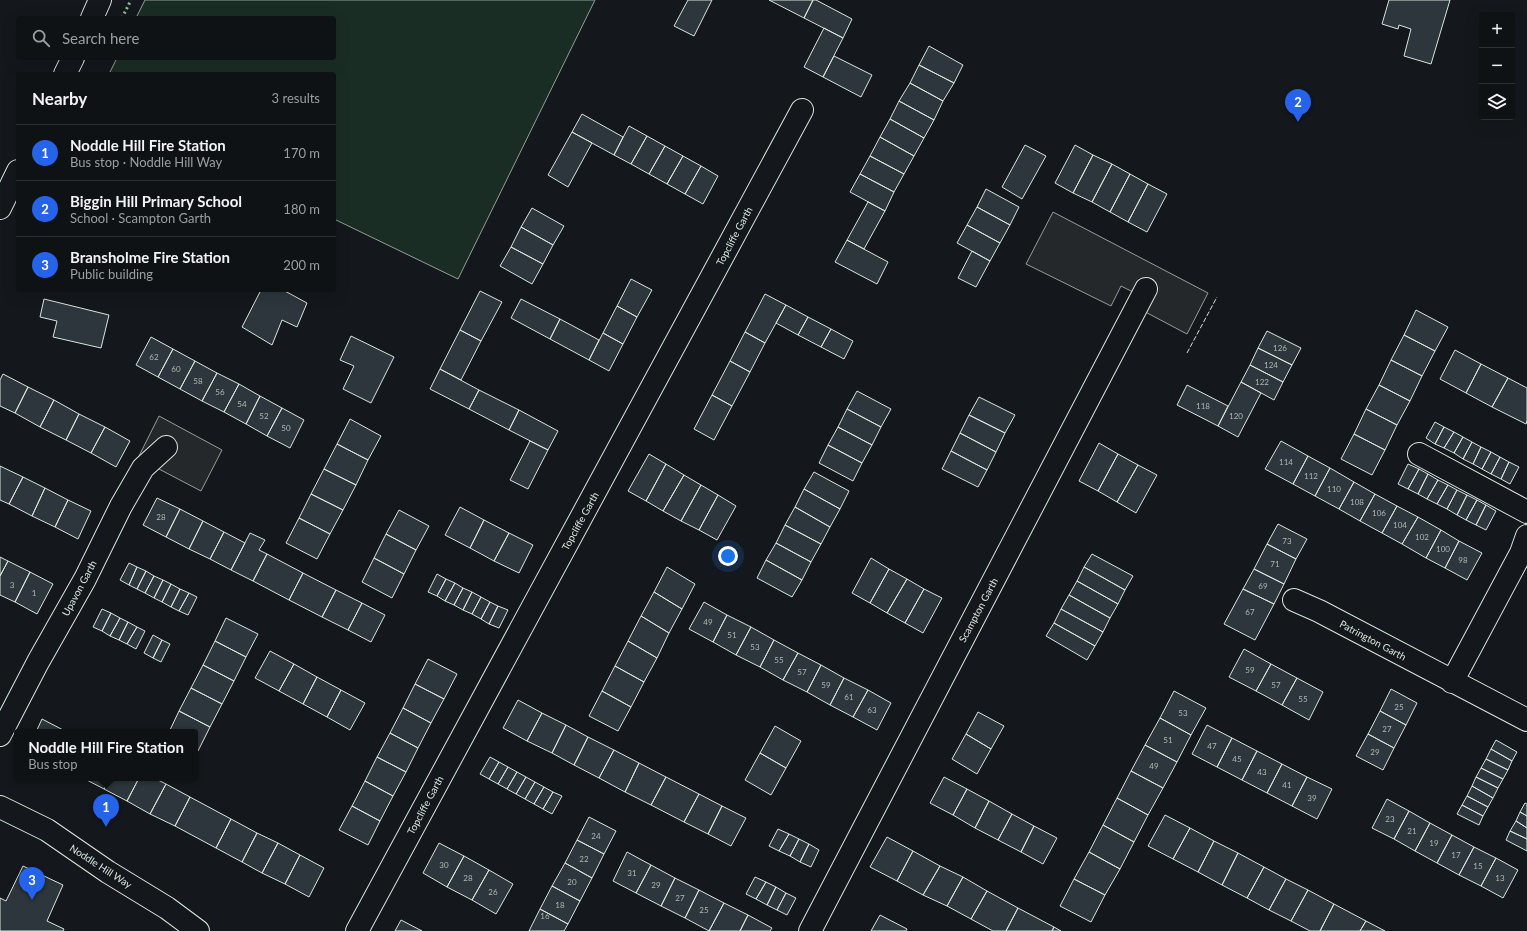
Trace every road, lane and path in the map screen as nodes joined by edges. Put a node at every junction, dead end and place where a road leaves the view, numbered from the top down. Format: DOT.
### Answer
graph roads {
  1 [pos="100,0"];
  2 [pos="93,16"];
  3 [pos="72,60"];
  4 [pos="66,72"];
  5 [pos="802,110"];
  6 [pos="16,174"];
  7 [pos="3,196"];
  8 [pos="1146,289"];
  9 [pos="166,447"];
  10 [pos="1419,454"];
  11 [pos="1527,512"];
  12 [pos="1527,536"];
  13 [pos="1294,600"];
  14 [pos="1452,682"];
  15 [pos="1527,720"];
  16 [pos="0,735"];
  17 [pos="0,807"];
  18 [pos="198,931"];
  19 [pos="357,931"];
  20 [pos="810,931"];
  1 -- 2 [label="street"];
  3 -- 4 [label="street"];
  5 -- 19 [label="street, Topcliffe Garth"];
  6 -- 7 [label="street"];
  8 -- 20 [label="street, Scampton Garth"];
  9 -- 16 [label="street, Upavon Garth"];
  10 -- 11 [label="street"];
  12 -- 14 [label="street"];
  13 -- 14 [label="street, Patrington Garth"];
  14 -- 15 [label="street, Patrington Garth"];
  17 -- 18 [label="street, Noddle Hill Way"];
}
